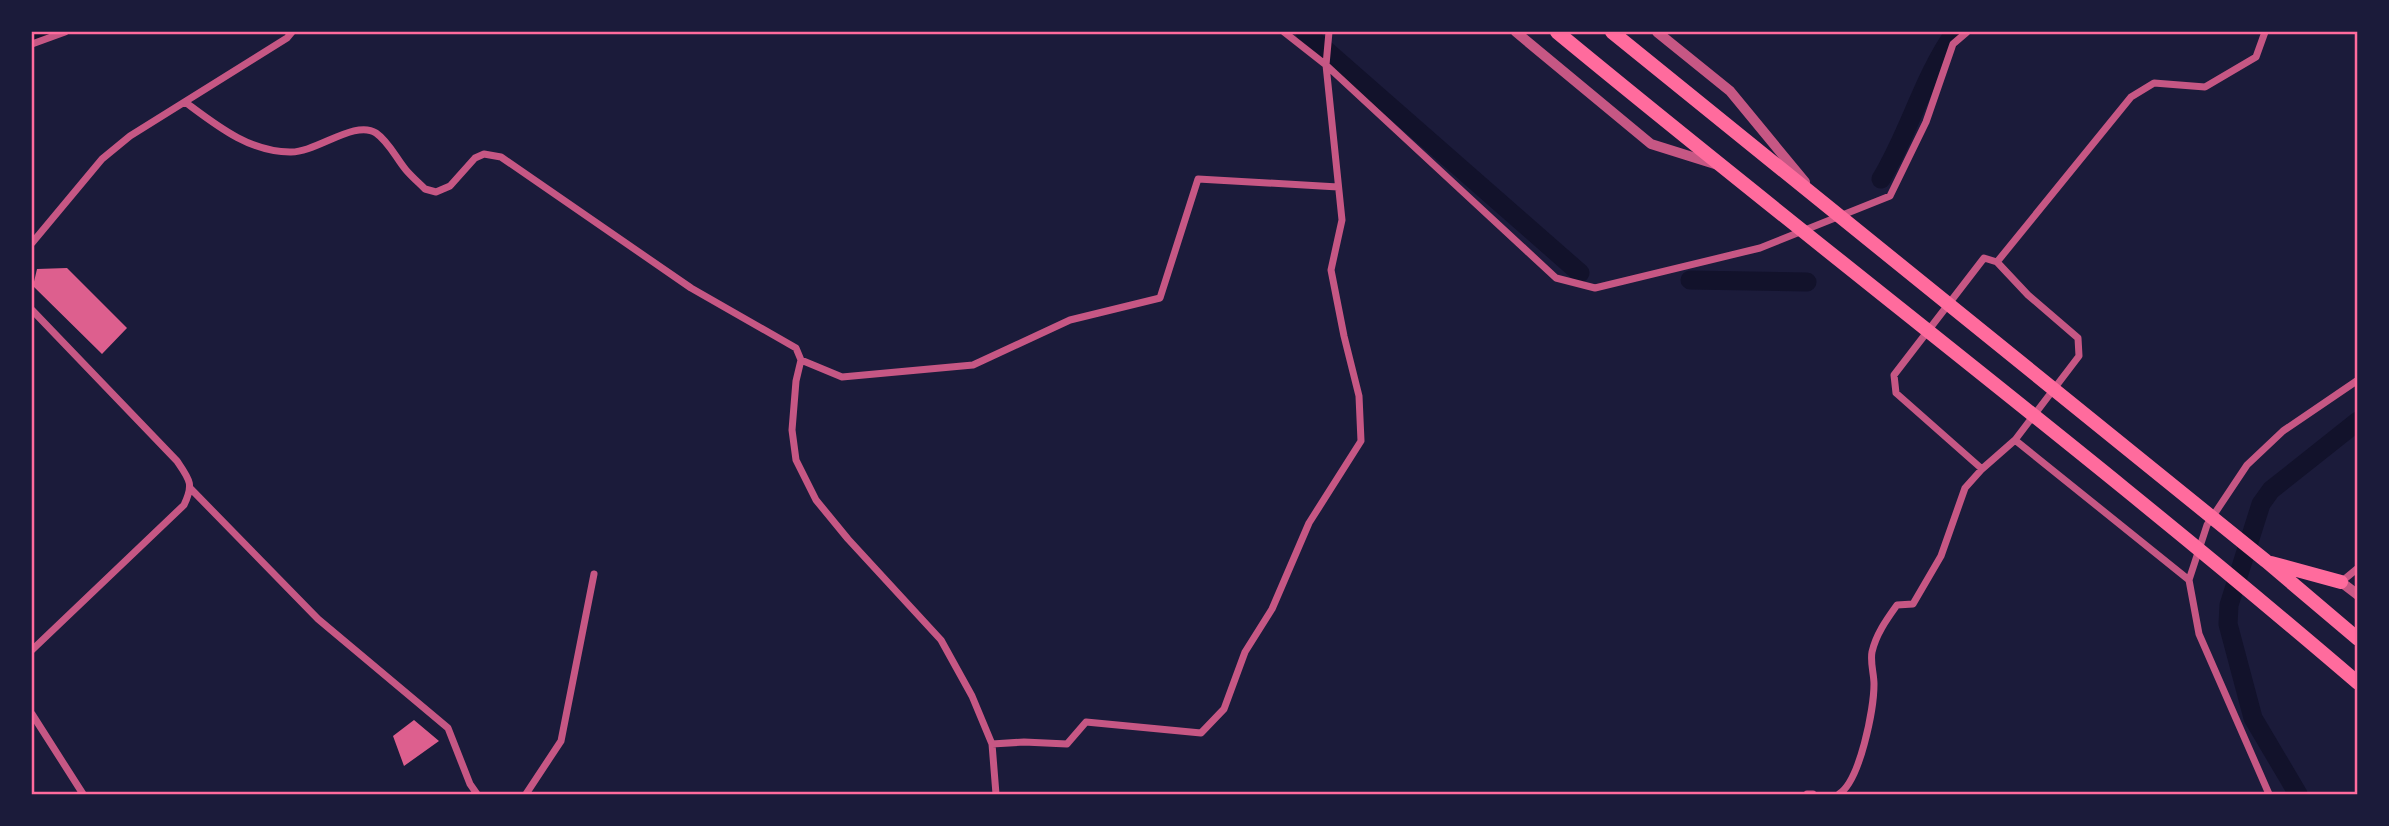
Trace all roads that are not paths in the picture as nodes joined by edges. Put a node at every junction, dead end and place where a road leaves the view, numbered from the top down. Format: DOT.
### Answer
graph roads {
  1 [pos="65,32"];
  2 [pos="292,32"];
  3 [pos="1284,32"];
  4 [pos="1329,32"];
  5 [pos="1516,32"];
  6 [pos="1557,32"];
  7 [pos="1612,32"];
  8 [pos="1657,32"];
  9 [pos="1967,32"];
  10 [pos="2265,32"];
  11 [pos="32,44"];
  12 [pos="1326,65"];
  13 [pos="185,102"];
  14 [pos="1720,166"];
  15 [pos="1338,187"];
  16 [pos="1823,203"];
  17 [pos="32,243"];
  18 [pos="1997,262"];
  19 [pos="32,310"];
  20 [pos="801,360"];
  21 [pos="2357,380"];
  22 [pos="2015,440"];
  23 [pos="1982,469"];
  24 [pos="191,489"];
  25 [pos="2266,561"];
  26 [pos="2357,568"];
  27 [pos="594,574"];
  28 [pos="2189,580"];
  29 [pos="2341,582"];
  30 [pos="2357,595"];
  31 [pos="2357,639"];
  32 [pos="32,650"];
  33 [pos="2357,683"];
  34 [pos="32,714"];
  35 [pos="992,744"];
  36 [pos="83,794"];
  37 [pos="477,794"];
  38 [pos="526,794"];
  39 [pos="996,794"];
  40 [pos="1807,794"];
  41 [pos="1813,794"];
  42 [pos="1839,794"];
  43 [pos="2269,794"];
  1 -- 11 [label="street"];
  2 -- 13 [label="street"];
  3 -- 12 [label="street"];
  4 -- 12 [label="street"];
  5 -- 14 [label="street"];
  6 -- 14 [label="highway"];
  7 -- 16 [label="highway"];
  8 -- 16 [label="street"];
  9 -- 12 [label="street"];
  10 -- 18 [label="street"];
  12 -- 15 [label="street"];
  13 -- 17 [label="street"];
  13 -- 20 [label="street"];
  14 -- 33 [label="highway"];
  15 -- 20 [label="street"];
  15 -- 35 [label="street"];
  16 -- 25 [label="highway"];
  18 -- 22 [label="street"];
  18 -- 23 [label="street"];
  19 -- 24 [label="street"];
  20 -- 35 [label="street"];
  21 -- 28 [label="street"];
  22 -- 23 [label="street"];
  22 -- 28 [label="street"];
  23 -- 42 [label="street"];
  24 -- 32 [label="street"];
  24 -- 37 [label="street"];
  25 -- 29 [label="highway"];
  25 -- 31 [label="highway"];
  26 -- 29 [label="street"];
  27 -- 38 [label="street"];
  28 -- 43 [label="street"];
  29 -- 30 [label="street"];
  34 -- 36 [label="street"];
  35 -- 39 [label="street"];
  40 -- 41 [label="street"];
}
